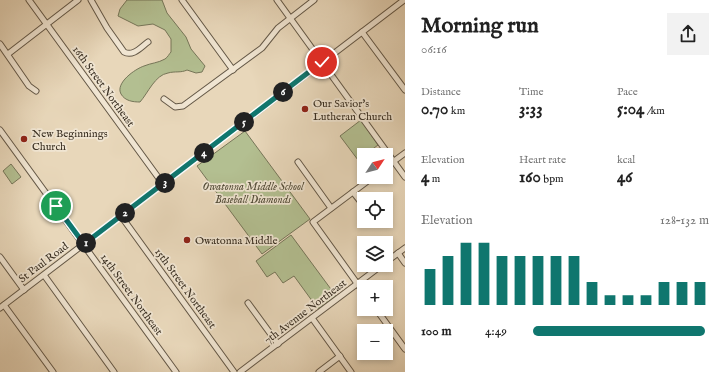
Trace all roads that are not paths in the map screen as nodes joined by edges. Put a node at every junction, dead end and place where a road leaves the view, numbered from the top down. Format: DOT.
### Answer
graph roads {
  1 [pos="29,0"];
  2 [pos="78,0"];
  3 [pos="91,0"];
  4 [pos="182,0"];
  5 [pos="277,0"];
  6 [pos="314,0"];
  7 [pos="404,2"];
  8 [pos="290,18"];
  9 [pos="47,24"];
  10 [pos="362,32"];
  11 [pos="148,42"];
  12 [pos="0,44"];
  13 [pos="8,54"];
  14 [pos="322,62"];
  15 [pos="232,70"];
  16 [pos="405,90"];
  17 [pos="36,91"];
  18 [pos="164,99"];
  19 [pos="0,130"];
  20 [pos="405,153"];
  21 [pos="394,161"];
  22 [pos="298,162"];
  23 [pos="405,177"];
  24 [pos="163,184"];
  25 [pos="364,184"];
  26 [pos="353,192"];
  27 [pos="357,197"];
  28 [pos="331,208"];
  29 [pos="121,216"];
  30 [pos="84,244"];
  31 [pos="405,248"];
  32 [pos="398,253"];
  33 [pos="0,257"];
  34 [pos="393,257"];
  35 [pos="405,263"];
  36 [pos="372,272"];
  37 [pos="44,275"];
  38 [pos="361,280"];
  39 [pos="357,283"];
  40 [pos="24,290"];
  41 [pos="248,303"];
  42 [pos="2,306"];
  43 [pos="381,316"];
  44 [pos="312,318"];
  45 [pos="278,344"];
  46 [pos="405,350"];
  47 [pos="340,356"];
  48 [pos="53,372"];
  49 [pos="114,372"];
  50 [pos="176,372"];
  51 [pos="234,372"];
  52 [pos="240,372"];
  53 [pos="319,372"];
  54 [pos="351,372"];
  1 -- 9 [label="street, 16th Street Northeast"];
  2 -- 9 [label="street"];
  3 -- 11 [label="street"];
  4 -- 15 [label="street"];
  5 -- 8 [label="street"];
  6 -- 8 [label="street"];
  7 -- 10 [label="street, St Paul Road"];
  8 -- 14 [label="street"];
  8 -- 15 [label="street"];
  9 -- 13 [label="street"];
  9 -- 24 [label="street, 16th Street Northeast"];
  10 -- 14 [label="street, St Paul Road"];
  10 -- 16 [label="street"];
  12 -- 13 [label="street"];
  13 -- 17 [label="street"];
  14 -- 21 [label="street"];
  14 -- 24 [label="street, St Paul Road"];
  15 -- 18 [label="street"];
  19 -- 30 [label="street, 14th Street Northeast"];
  20 -- 21 [label="street"];
  21 -- 23 [label="street"];
  22 -- 28 [label="street"];
  24 -- 29 [label="street, St Paul Road"];
  25 -- 26 [label="street"];
  26 -- 27 [label="street"];
  26 -- 28 [label="street"];
  28 -- 39 [label="street"];
  29 -- 30 [label="street, St Paul Road"];
  29 -- 51 [label="street, 15th Street Northeast"];
  30 -- 37 [label="street, St Paul Road"];
  30 -- 50 [label="street, 14th Street Northeast"];
  31 -- 32 [label="street"];
  32 -- 34 [label="street"];
  32 -- 35 [label="street"];
  33 -- 40 [label="street"];
  36 -- 38 [label="street, 7th Avenue Northeast"];
  37 -- 40 [label="street, St Paul Road"];
  37 -- 49 [label="street"];
  39 -- 44 [label="street, 7th Avenue Northeast"];
  40 -- 42 [label="street, St Paul Road"];
  41 -- 45 [label="street"];
  42 -- 48 [label="street"];
  43 -- 46 [label="street"];
  44 -- 45 [label="street, 7th Avenue Northeast"];
  44 -- 47 [label="street"];
  45 -- 52 [label="street, 7th Avenue Northeast"];
  47 -- 53 [label="street"];
  47 -- 54 [label="street"];
}
